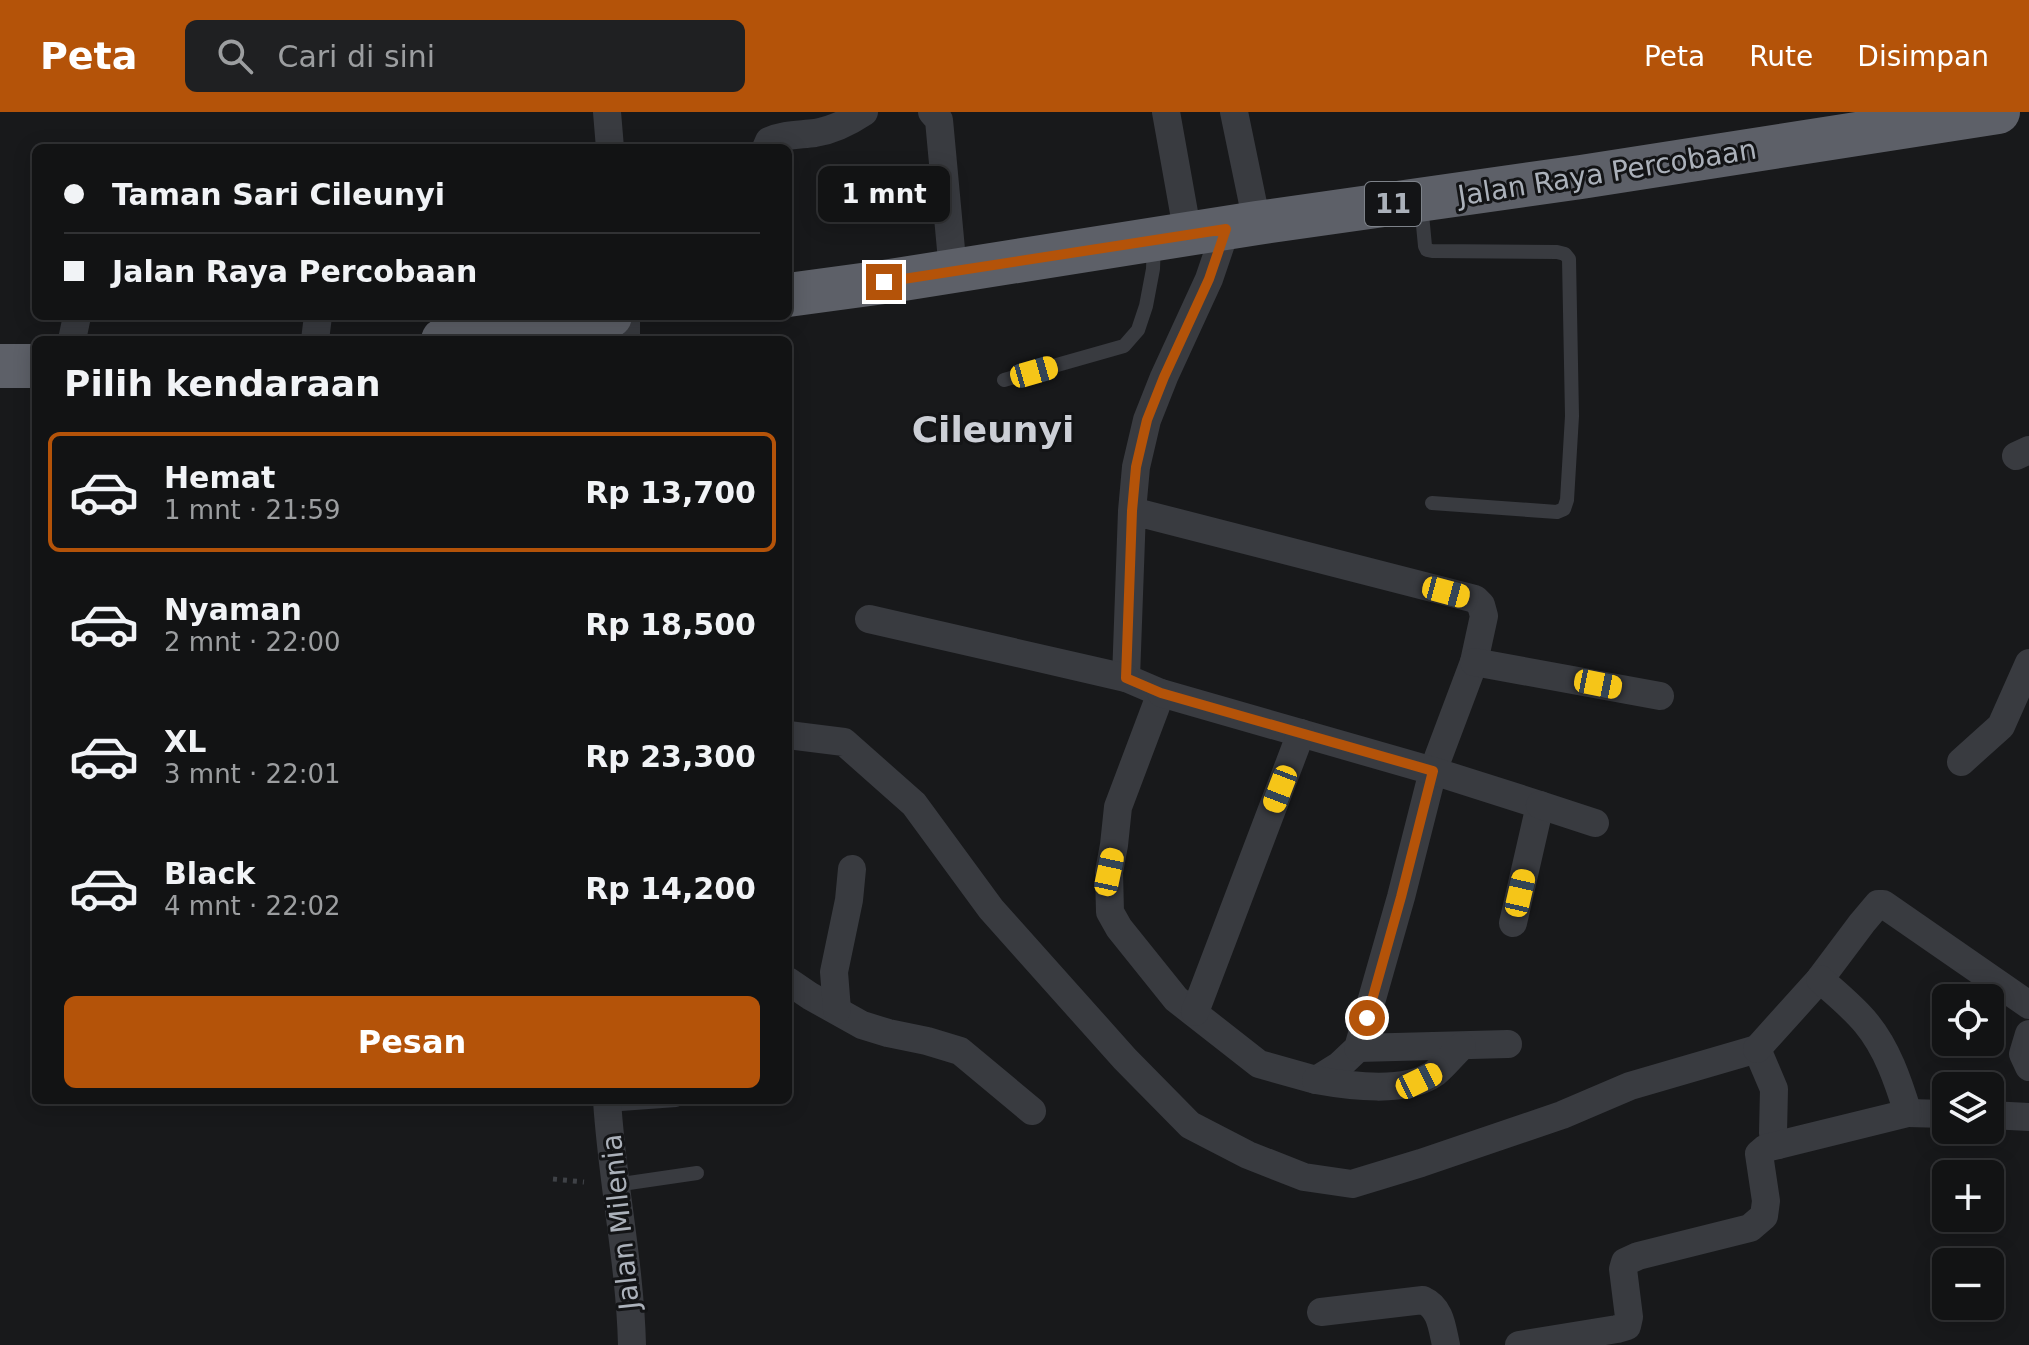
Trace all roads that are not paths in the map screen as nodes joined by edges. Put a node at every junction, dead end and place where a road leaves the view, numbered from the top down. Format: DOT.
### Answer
graph roads {
  1 [pos="607,112"];
  2 [pos="864,112"];
  3 [pos="932,112"];
  4 [pos="1166,112"];
  5 [pos="1234,112"];
  6 [pos="1998,112"];
  7 [pos="610,144"];
  8 [pos="768,144"];
  9 [pos="1420,200"];
  10 [pos="1206,231"];
  11 [pos="953,271"];
  12 [pos="792,294"];
  13 [pos="582,320"];
  14 [pos="471,336"];
  15 [pos="0,366"];
  16 [pos="32,366"];
  17 [pos="1004,380"];
  18 [pos="1432,503"];
  19 [pos="1132,511"];
  20 [pos="869,619"];
  21 [pos="1474,662"];
  22 [pos="2029,663"];
  23 [pos="1126,678"];
  24 [pos="1161,693"];
  25 [pos="1660,696"];
  26 [pos="1301,733"];
  27 [pos="792,736"];
  28 [pos="1961,762"];
  29 [pos="1433,771"];
  30 [pos="1540,805"];
  31 [pos="1595,823"];
  32 [pos="852,869"];
  33 [pos="1513,923"];
  34 [pos="1820,979"];
  35 [pos="792,984"];
  36 [pos="2029,1005"];
  37 [pos="837,1010"];
  38 [pos="1195,1012"];
  39 [pos="2029,1034"];
  40 [pos="1508,1044"];
  41 [pos="1462,1046"];
  42 [pos="1358,1048"];
  43 [pos="1757,1049"];
  44 [pos="2029,1067"];
  45 [pos="1316,1080"];
  46 [pos="607,1104"];
  47 [pos="1032,1111"];
  48 [pos="1908,1113"];
  49 [pos="1932,1114"];
  50 [pos="2004,1116"];
  51 [pos="2029,1117"];
  52 [pos="1778,1145"];
  53 [pos="697,1173"];
  54 [pos="615,1185"];
  55 [pos="1321,1312"];
  56 [pos="632,1345"];
  57 [pos="1446,1345"];
  58 [pos="1519,1345"];
  1 -- 7 [label="street"];
  2 -- 8 [label="street"];
  3 -- 11 [label="street"];
  4 -- 10 [label="street"];
  5 -- 10 [label="street"];
  6 -- 9 [label="highway, Jalan Raya Percobaan / 11"];
  9 -- 10 [label="highway, Jalan Raya Percobaan / 11"];
  9 -- 18 [label="lane"];
  10 -- 11 [label="highway, Jalan Raya Percobaan / 11"];
  10 -- 17 [label="lane"];
  10 -- 19 [label="street"];
  11 -- 12 [label="highway, Jalan Raya Percobaan / 11"];
  13 -- 14 [label="highway"];
  15 -- 16 [label="highway"];
  19 -- 21 [label="street"];
  19 -- 23 [label="street"];
  20 -- 23 [label="street"];
  21 -- 25 [label="street"];
  21 -- 29 [label="street"];
  22 -- 28 [label="street"];
  23 -- 24 [label="street"];
  24 -- 26 [label="street"];
  24 -- 38 [label="street"];
  26 -- 29 [label="street"];
  26 -- 38 [label="street"];
  27 -- 43 [label="street"];
  29 -- 30 [label="street"];
  29 -- 42 [label="street"];
  30 -- 31 [label="street"];
  30 -- 33 [label="street"];
  32 -- 37 [label="street"];
  34 -- 36 [label="street"];
  34 -- 43 [label="street"];
  34 -- 48 [label="street"];
  35 -- 37 [label="street"];
  37 -- 47 [label="street"];
  38 -- 45 [label="street"];
  39 -- 44 [label="street"];
  40 -- 41 [label="street"];
  41 -- 42 [label="street"];
  41 -- 45 [label="street"];
  42 -- 45 [label="street"];
  43 -- 52 [label="street"];
  46 -- 54 [label="street, Jalan Milenia"];
  48 -- 49 [label="street"];
  48 -- 52 [label="street"];
  50 -- 51 [label="street"];
  52 -- 58 [label="street"];
  53 -- 54 [label="lane"];
  54 -- 56 [label="street, Jalan Milenia"];
  55 -- 57 [label="street"];
}
